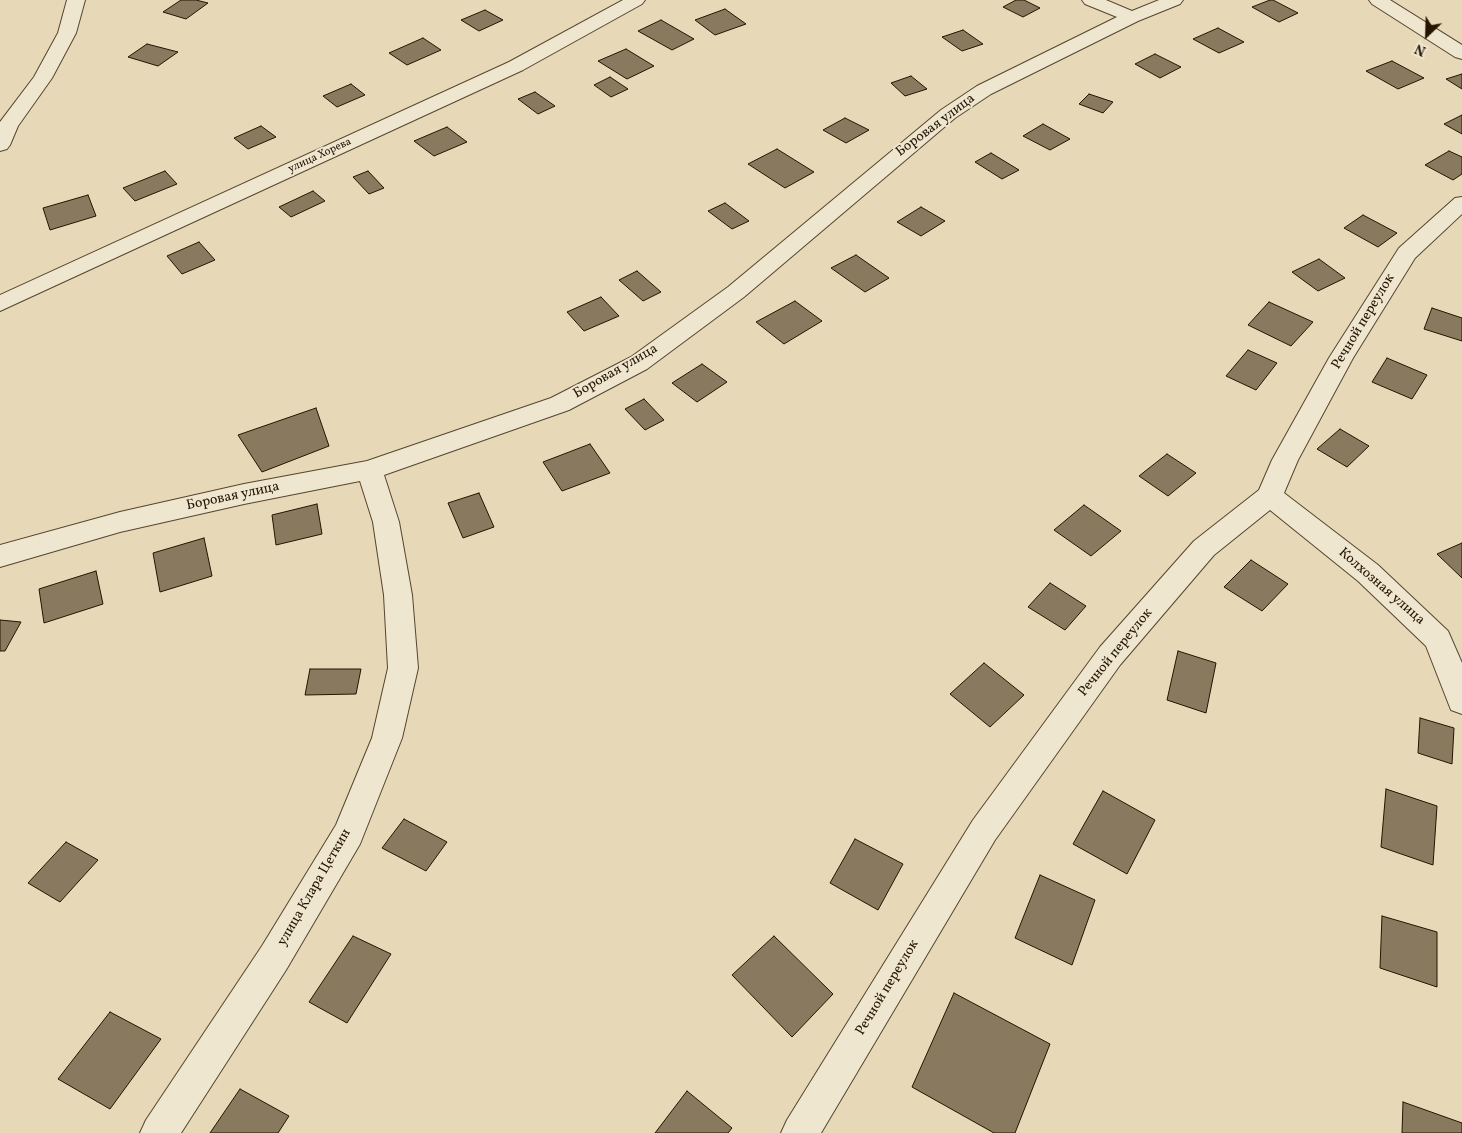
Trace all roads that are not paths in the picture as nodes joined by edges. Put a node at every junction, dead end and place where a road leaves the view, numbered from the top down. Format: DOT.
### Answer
graph roads {
  1 [pos="636,0"];
  2 [pos="1091,0"];
  3 [pos="1174,0"];
  4 [pos="80,1"];
  5 [pos="1377,1"];
  6 [pos="1132,17"];
  7 [pos="1462,53"];
  8 [pos="0,145"];
  9 [pos="1462,203"];
  10 [pos="0,304"];
  11 [pos="369,470"];
  12 [pos="1270,496"];
  13 [pos="0,556"];
  14 [pos="1462,701"];
  15 [pos="160,1133"];
  16 [pos="800,1133"];
  1 -- 10 [label="street, улица Хорева"];
  2 -- 6 [label="street"];
  3 -- 6 [label="street, Боровая улица"];
  4 -- 8 [label="street"];
  5 -- 7 [label="street"];
  6 -- 11 [label="street, Боровая улица"];
  9 -- 12 [label="street, Речной переулок"];
  11 -- 13 [label="street, Боровая улица"];
  11 -- 15 [label="street, улица Клара Цеткин"];
  12 -- 14 [label="street, Колхозная улица"];
  12 -- 16 [label="street, Речной переулок"];
}
